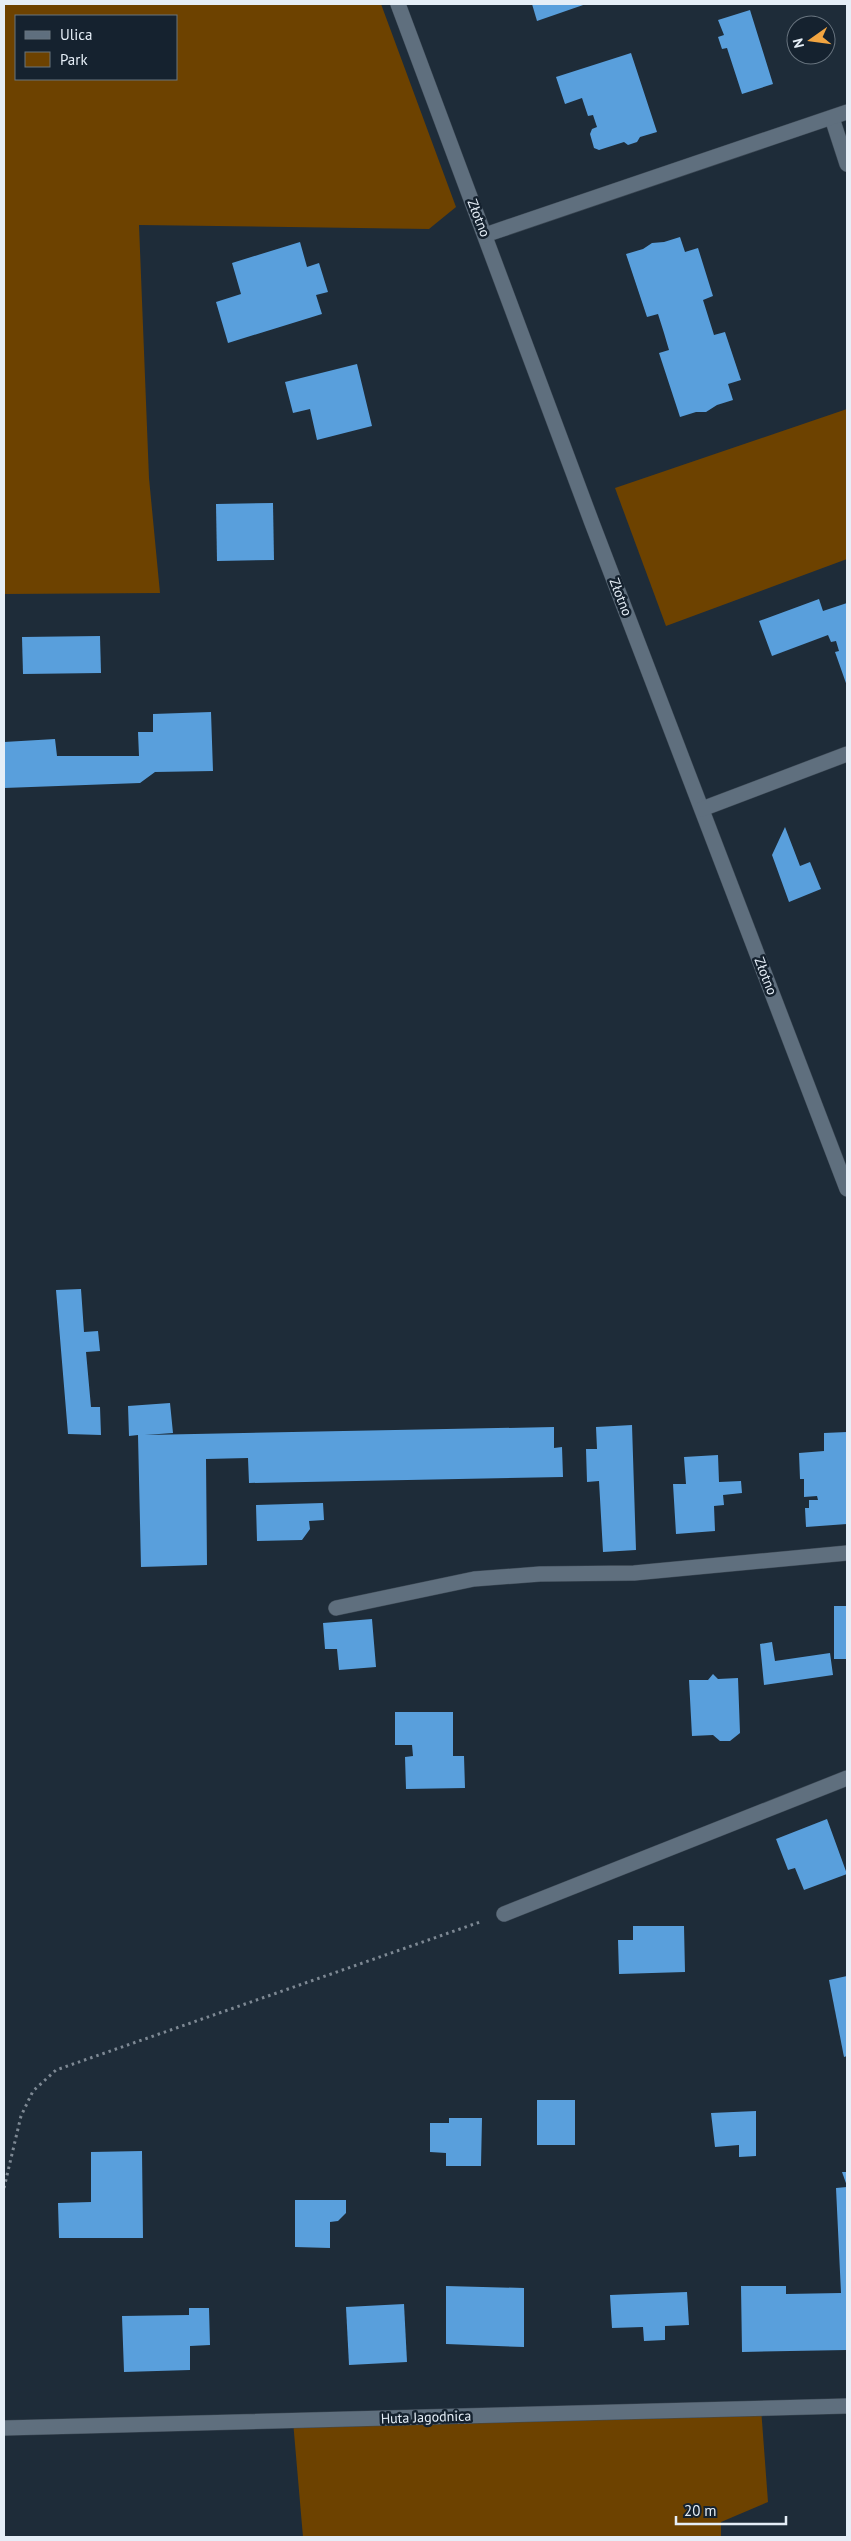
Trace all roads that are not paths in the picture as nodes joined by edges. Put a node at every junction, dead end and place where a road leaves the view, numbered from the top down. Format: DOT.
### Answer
graph roads {
  1 [pos="398,4"];
  2 [pos="847,112"];
  3 [pos="832,118"];
  4 [pos="847,164"];
  5 [pos="485,235"];
  6 [pos="847,754"];
  7 [pos="702,808"];
  8 [pos="847,1190"];
  9 [pos="847,1553"];
  10 [pos="336,1608"];
  11 [pos="847,1778"];
  12 [pos="504,1914"];
  13 [pos="847,2406"];
  14 [pos="4,2428"];
  1 -- 5 [label="street, Złotno"];
  2 -- 3 [label="street"];
  3 -- 4 [label="street"];
  3 -- 5 [label="street"];
  5 -- 7 [label="street, Złotno"];
  6 -- 7 [label="street"];
  7 -- 8 [label="street, Złotno"];
  9 -- 10 [label="street"];
  11 -- 12 [label="street"];
  13 -- 14 [label="street, Huta Jagodnica"];
}
